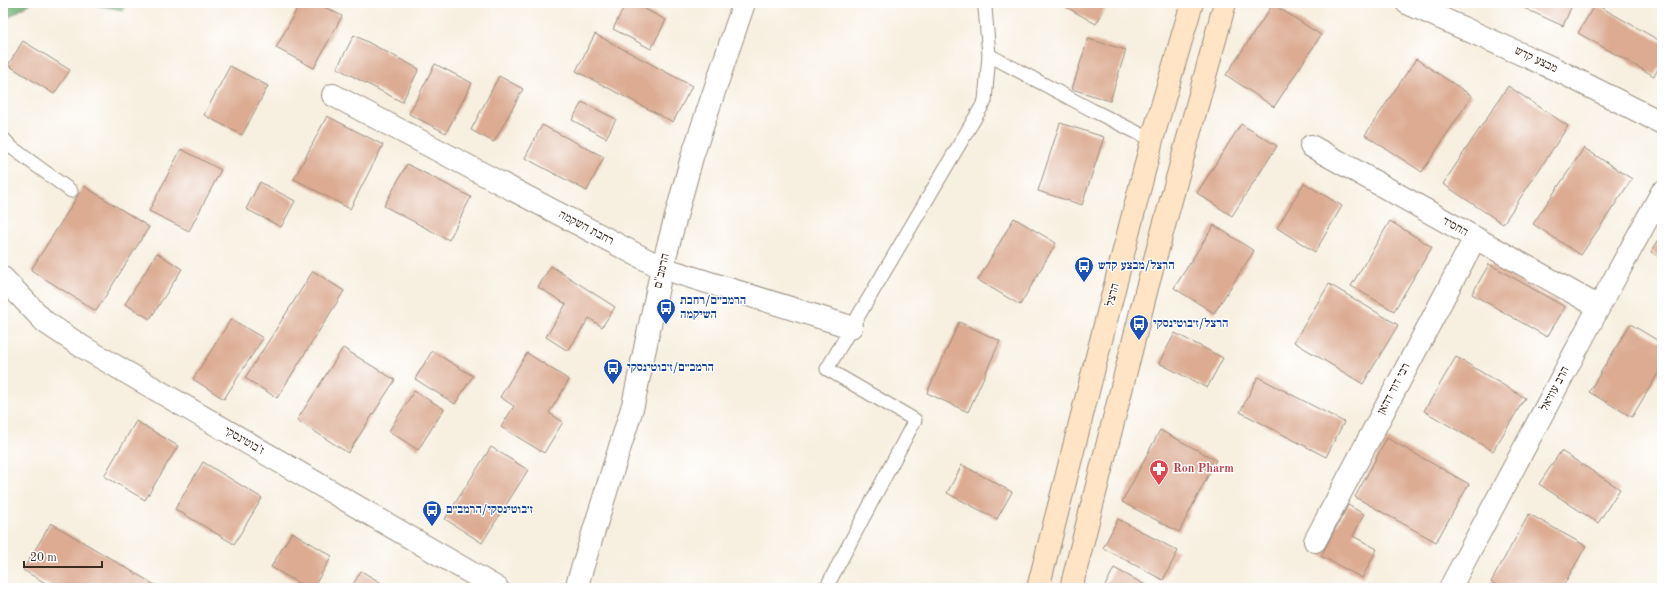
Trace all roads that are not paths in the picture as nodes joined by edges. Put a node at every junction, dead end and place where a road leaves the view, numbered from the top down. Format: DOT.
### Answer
graph roads {
  1 [pos="744,3"];
  2 [pos="988,3"];
  3 [pos="1192,3"];
  4 [pos="1225,3"];
  5 [pos="1407,3"];
  6 [pos="989,55"];
  7 [pos="333,95"];
  8 [pos="1662,123"];
  9 [pos="1152,140"];
  10 [pos="1311,146"];
  11 [pos="6,147"];
  12 [pos="72,191"];
  13 [pos="1662,192"];
  14 [pos="1474,238"];
  15 [pos="662,268"];
  16 [pos="3,278"];
  17 [pos="1599,306"];
  18 [pos="851,328"];
  19 [pos="1315,541"];
  20 [pos="497,588"];
  21 [pos="576,588"];
  22 [pos="826,588"];
  23 [pos="1038,588"];
  24 [pos="1071,588"];
  25 [pos="1450,588"];
  1 -- 15 [label="street, הרמב\"ם"];
  2 -- 6 [label="lane"];
  3 -- 9 [label="main road, הרצל"];
  4 -- 24 [label="main road"];
  5 -- 8 [label="street, מבצע קדש"];
  6 -- 9 [label="lane"];
  6 -- 18 [label="lane"];
  7 -- 15 [label="street, רחבת השקמה"];
  9 -- 23 [label="main road, הרצל"];
  10 -- 14 [label="street, החסיד"];
  11 -- 12 [label="lane"];
  13 -- 17 [label="street, הרב עוזיאל"];
  14 -- 17 [label="street, החסיד"];
  14 -- 19 [label="street, רבי דוד דהאן"];
  15 -- 18 [label="street, רחבת השקמה"];
  15 -- 21 [label="street, הרמב\"ם"];
  16 -- 20 [label="street, ז'בוטינסקי"];
  17 -- 25 [label="street, הרב עוזיאל"];
  18 -- 22 [label="lane"];
}
